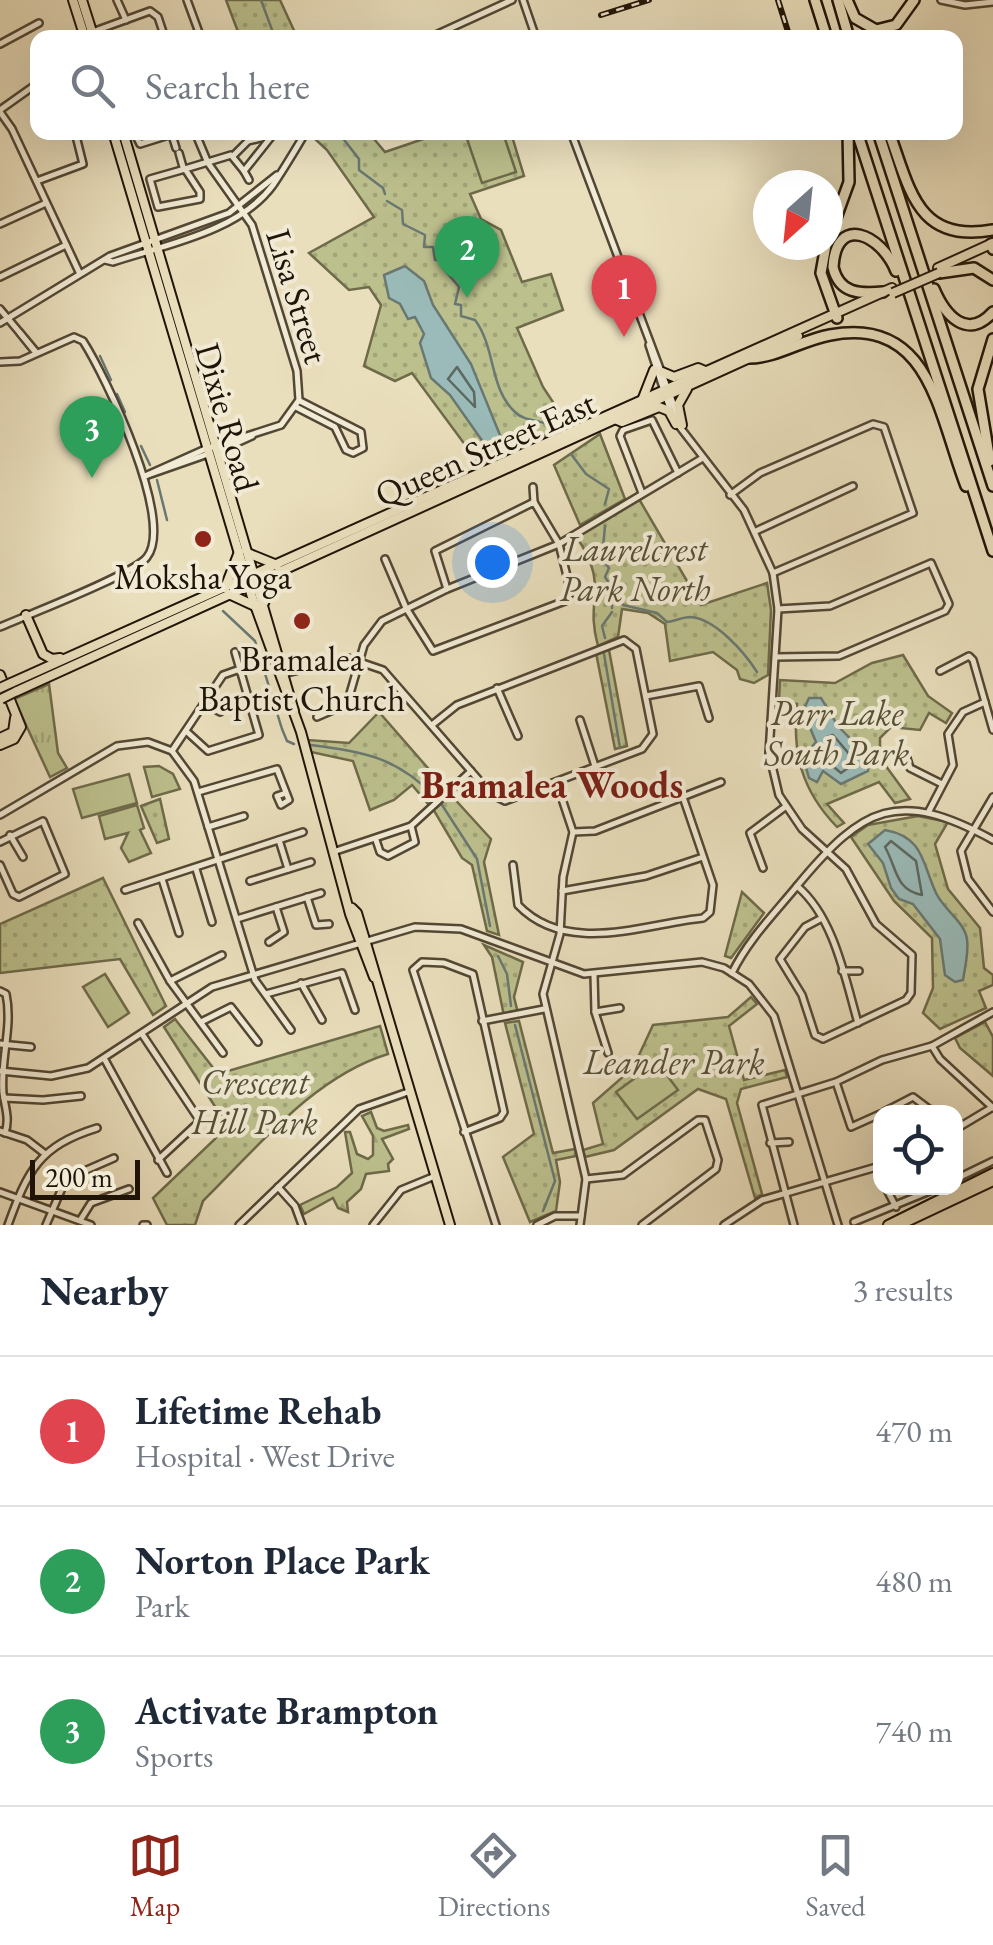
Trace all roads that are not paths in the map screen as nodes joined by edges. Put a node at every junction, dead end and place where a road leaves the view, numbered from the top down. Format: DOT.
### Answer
graph roads {
  1 [pos="73,0"];
  2 [pos="82,0"];
  3 [pos="117,0"];
  4 [pos="187,0"];
  5 [pos="512,0"];
  6 [pos="523,0"];
  7 [pos="815,0"];
  8 [pos="838,0"];
  9 [pos="847,0"];
  10 [pos="914,0"];
  11 [pos="941,0"];
  12 [pos="993,2"];
  13 [pos="126,20"];
  14 [pos="40,23"];
  15 [pos="86,30"];
  16 [pos="88,30"];
  17 [pos="103,30"];
  18 [pos="162,30"];
  19 [pos="199,30"];
  20 [pos="446,30"];
  21 [pos="533,30"];
  22 [pos="824,30"];
  23 [pos="848,30"];
  24 [pos="0,44"];
  25 [pos="30,89"];
  26 [pos="0,111"];
  27 [pos="77,140"];
  28 [pos="117,140"];
  29 [pos="125,140"];
  30 [pos="174,140"];
  31 [pos="198,140"];
  32 [pos="252,140"];
  33 [pos="269,140"];
  34 [pos="301,140"];
  35 [pos="574,140"];
  36 [pos="849,140"];
  37 [pos="860,140"];
  38 [pos="881,140"];
  39 [pos="892,140"];
  40 [pos="233,156"];
  41 [pos="208,163"];
  42 [pos="184,168"];
  43 [pos="244,170"];
  44 [pos="249,180"];
  45 [pos="37,181"];
  46 [pos="843,196"];
  47 [pos="46,203"];
  48 [pos="242,209"];
  49 [pos="0,224"];
  50 [pos="993,230"];
  51 [pos="66,245"];
  52 [pos="152,246"];
  53 [pos="992,247"];
  54 [pos="917,255"];
  55 [pos="824,260"];
  56 [pos="938,270"];
  57 [pos="79,272"];
  58 [pos="0,278"];
  59 [pos="993,280"];
  60 [pos="889,291"];
  61 [pos="913,306"];
  62 [pos="0,310"];
  63 [pos="993,312"];
  64 [pos="836,316"];
  65 [pos="7,317"];
  66 [pos="0,323"];
  67 [pos="993,339"];
  68 [pos="36,353"];
  69 [pos="748,358"];
  70 [pos="0,362"];
  71 [pos="658,371"];
  72 [pos="704,371"];
  73 [pos="695,383"];
  74 [pos="666,392"];
  75 [pos="642,400"];
  76 [pos="297,403"];
  77 [pos="329,419"];
  78 [pos="615,419"];
  79 [pos="679,424"];
  80 [pos="219,448"];
  81 [pos="209,451"];
  82 [pos="700,459"];
  83 [pos="678,473"];
  84 [pos="993,473"];
  85 [pos="144,476"];
  86 [pos="853,486"];
  87 [pos="993,486"];
  88 [pos="533,487"];
  89 [pos="443,489"];
  90 [pos="644,492"];
  91 [pos="730,495"];
  92 [pos="534,502"];
  93 [pos="430,503"];
  94 [pos="756,531"];
  95 [pos="559,544"];
  96 [pos="992,547"];
  97 [pos="238,552"];
  98 [pos="250,554"];
  99 [pos="385,558"];
  100 [pos="275,569"];
  101 [pos="772,572"];
  102 [pos="252,580"];
  103 [pos="447,589"];
  104 [pos="227,591"];
  105 [pos="259,605"];
  106 [pos="406,608"];
  107 [pos="778,609"];
  108 [pos="25,616"];
  109 [pos="0,627"];
  110 [pos="92,647"];
  111 [pos="235,652"];
  112 [pos="776,657"];
  113 [pos="360,659"];
  114 [pos="240,669"];
  115 [pos="940,670"];
  116 [pos="281,674"];
  117 [pos="0,681"];
  118 [pos="15,685"];
  119 [pos="496,688"];
  120 [pos="646,696"];
  121 [pos="0,699"];
  122 [pos="985,702"];
  123 [pos="204,703"];
  124 [pos="220,712"];
  125 [pos="316,717"];
  126 [pos="709,718"];
  127 [pos="580,720"];
  128 [pos="432,725"];
  129 [pos="186,730"];
  130 [pos="993,730"];
  131 [pos="518,736"];
  132 [pos="0,742"];
  133 [pos="172,751"];
  134 [pos="906,755"];
  135 [pos="595,766"];
  136 [pos="471,771"];
  137 [pos="721,782"];
  138 [pos="557,784"];
  139 [pos="942,784"];
  140 [pos="198,792"];
  141 [pos="286,793"];
  142 [pos="993,796"];
  143 [pos="684,797"];
  144 [pos="785,807"];
  145 [pos="930,811"];
  146 [pos="0,815"];
  147 [pos="244,816"];
  148 [pos="411,826"];
  149 [pos="208,827"];
  150 [pos="973,828"];
  151 [pos="303,832"];
  152 [pos="573,832"];
  153 [pos="10,836"];
  154 [pos="280,840"];
  155 [pos="376,840"];
  156 [pos="993,840"];
  157 [pos="0,842"];
  158 [pos="336,850"];
  159 [pos="827,851"];
  160 [pos="23,857"];
  161 [pos="703,857"];
  162 [pos="218,860"];
  163 [pos="311,862"];
  164 [pos="513,864"];
  165 [pos="0,865"];
  166 [pos="764,868"];
  167 [pos="196,869"];
  168 [pos="288,869"];
  169 [pos="162,880"];
  170 [pos="250,882"];
  171 [pos="797,886"];
  172 [pos="125,890"];
  173 [pos="562,891"];
  174 [pos="321,893"];
  175 [pos="307,897"];
  176 [pos="276,907"];
  177 [pos="993,912"];
  178 [pos="822,918"];
  179 [pos="236,919"];
  180 [pos="212,922"];
  181 [pos="138,923"];
  182 [pos="329,924"];
  183 [pos="561,928"];
  184 [pos="179,932"];
  185 [pos="362,941"];
  186 [pos="269,942"];
  187 [pos="222,955"];
  188 [pos="550,965"];
  189 [pos="859,971"];
  190 [pos="842,972"];
  191 [pos="253,973"];
  192 [pos="732,973"];
  193 [pos="594,975"];
  194 [pos="170,980"];
  195 [pos="300,983"];
  196 [pos="0,991"];
  197 [pos="266,994"];
  198 [pos="186,1002"];
  199 [pos="620,1008"];
  200 [pos="544,1009"];
  201 [pos="355,1010"];
  202 [pos="595,1012"];
  203 [pos="993,1012"];
  204 [pos="322,1020"];
  205 [pos="482,1021"];
  206 [pos="201,1022"];
  207 [pos="858,1023"];
  208 [pos="291,1030"];
  209 [pos="142,1034"];
  210 [pos="258,1042"];
  211 [pos="3,1045"];
  212 [pos="932,1046"];
  213 [pos="31,1047"];
  214 [pos="223,1053"];
  215 [pos="608,1053"];
  216 [pos="105,1060"];
  217 [pos="2,1072"];
  218 [pos="836,1082"];
  219 [pos="408,1092"];
  220 [pos="798,1094"];
  221 [pos="82,1096"];
  222 [pos="4,1098"];
  223 [pos="897,1105"];
  224 [pos="924,1105"];
  225 [pos="993,1107"];
  226 [pos="873,1117"];
  227 [pos="963,1125"];
  228 [pos="97,1128"];
  229 [pos="3,1132"];
  230 [pos="464,1132"];
  231 [pos="789,1142"];
  232 [pos="770,1144"];
  233 [pos="44,1153"];
  234 [pos="114,1158"];
  235 [pos="158,1160"];
  236 [pos="993,1161"];
  237 [pos="873,1168"];
  238 [pos="167,1173"];
  239 [pos="993,1173"];
  240 [pos="434,1176"];
  241 [pos="963,1176"];
  242 [pos="586,1179"];
  243 [pos="993,1181"];
  244 [pos="823,1182"];
  245 [pos="278,1187"];
  246 [pos="129,1189"];
  247 [pos="0,1192"];
  248 [pos="785,1192"];
  249 [pos="890,1195"];
  250 [pos="921,1195"];
  251 [pos="18,1198"];
  252 [pos="896,1206"];
  253 [pos="51,1208"];
  254 [pos="581,1216"];
  255 [pos="0,1218"];
  256 [pos="81,1219"];
  257 [pos="543,1222"];
  258 [pos="854,1222"];
  259 [pos="8,1223"];
  260 [pos="46,1225"];
  261 [pos="91,1225"];
  262 [pos="239,1225"];
  263 [pos="302,1225"];
  264 [pos="373,1225"];
  265 [pos="450,1225"];
  266 [pos="496,1225"];
  267 [pos="580,1225"];
  268 [pos="642,1225"];
  269 [pos="724,1225"];
  270 [pos="794,1225"];
  271 [pos="835,1225"];
  272 [pos="888,1225"];
  273 [pos="900,1225"];
  1 -- 15 [label="main road"];
  2 -- 16 [label="main road"];
  3 -- 13 [label="street"];
  4 -- 19 [label="street"];
  5 -- 20 [label="street"];
  6 -- 21 [label="street"];
  7 -- 22 [label="highway"];
  8 -- 23 [label="highway"];
  9 -- 10 [label="highway"];
  11 -- 12 [label="street"];
  13 -- 17 [label="street"];
  13 -- 18 [label="street"];
  14 -- 24 [label="street"];
  25 -- 26 [label="street"];
  26 -- 45 [label="street"];
  27 -- 45 [label="street"];
  28 -- 52 [label="main road, Dixie Road"];
  29 -- 52 [label="main road, Dixie Road"];
  30 -- 42 [label="street"];
  31 -- 41 [label="street, Lisa Street"];
  32 -- 40 [label="street"];
  33 -- 43 [label="street"];
  34 -- 48 [label="street"];
  35 -- 71 [label="street"];
  36 -- 46 [label="highway"];
  37 -- 61 [label="highway"];
  38 -- 54 [label="highway"];
  39 -- 50 [label="highway"];
  40 -- 41 [label="street"];
  40 -- 43 [label="street"];
  41 -- 42 [label="street"];
  41 -- 48 [label="street, Lisa Street"];
  42 -- 42 [label="street"];
  43 -- 44 [label="street"];
  45 -- 47 [label="street"];
  47 -- 49 [label="street"];
  47 -- 51 [label="street"];
  48 -- 52 [label="street"];
  48 -- 76 [label="street, Lisa Street"];
  51 -- 57 [label="street"];
  51 -- 58 [label="street"];
  52 -- 57 [label="street"];
  52 -- 80 [label="main road, Dixie Road"];
  52 -- 81 [label="main road, Dixie Road"];
  53 -- 56 [label="main road, Queen Street East"];
  54 -- 63 [label="highway"];
  54 -- 87 [label="highway"];
  55 -- 64 [label="highway"];
  56 -- 59 [label="highway"];
  56 -- 60 [label="main road, Queen Street East, bridge"];
  57 -- 65 [label="street"];
  60 -- 61 [label="highway"];
  60 -- 64 [label="main road, Queen Street East"];
  61 -- 96 [label="highway"];
  62 -- 65 [label="street"];
  64 -- 69 [label="main road, Queen Street East"];
  64 -- 72 [label="main road, Queen Street East"];
  65 -- 66 [label="street"];
  65 -- 68 [label="street"];
  67 -- 84 [label="highway"];
  68 -- 70 [label="street"];
  68 -- 85 [label="street"];
  69 -- 73 [label="main road, Queen Street East"];
  69 -- 96 [label="highway"];
  71 -- 72 [label="main road"];
  71 -- 74 [label="street"];
  71 -- 75 [label="main road"];
  72 -- 74 [label="main road, Queen Street East"];
  73 -- 74 [label="main road, Queen Street East"];
  73 -- 79 [label="main road"];
  74 -- 75 [label="main road, Queen Street East"];
  74 -- 78 [label="main road, Queen Street East"];
  74 -- 79 [label="street"];
  75 -- 89 [label="main road, Queen Street East"];
  76 -- 77 [label="street"];
  76 -- 80 [label="street, Lisa Street"];
  77 -- 77 [label="street"];
  78 -- 79 [label="main road"];
  78 -- 93 [label="main road, Queen Street East"];
  79 -- 82 [label="street"];
  80 -- 81 [label="street, Lisa Street"];
  80 -- 98 [label="main road, Dixie Road"];
  81 -- 85 [label="street, Lisa Street"];
  81 -- 97 [label="main road, Dixie Road"];
  82 -- 83 [label="street"];
  82 -- 91 [label="street"];
  83 -- 90 [label="street"];
  83 -- 90 [label="street"];
  85 -- 108 [label="street"];
  86 -- 94 [label="street"];
  88 -- 92 [label="street"];
  89 -- 93 [label="main road"];
  89 -- 100 [label="main road, Queen Street East"];
  90 -- 95 [label="street"];
  91 -- 94 [label="street"];
  91 -- 101 [label="street"];
  92 -- 95 [label="street"];
  92 -- 103 [label="street"];
  93 -- 100 [label="main road, Queen Street East"];
  94 -- 101 [label="street"];
  95 -- 103 [label="street"];
  95 -- 106 [label="street"];
  97 -- 102 [label="main road, Dixie Road"];
  97 -- 104 [label="main road"];
  98 -- 100 [label="main road"];
  98 -- 102 [label="main road, Dixie Road"];
  99 -- 106 [label="street"];
  100 -- 102 [label="main road, Queen Street East"];
  100 -- 105 [label="main road"];
  101 -- 107 [label="street"];
  102 -- 104 [label="main road, Queen Street East"];
  102 -- 105 [label="main road, Dixie Road"];
  103 -- 106 [label="street"];
  104 -- 105 [label="main road"];
  104 -- 110 [label="main road, Queen Street East"];
  104 -- 118 [label="main road, Queen Street East"];
  105 -- 116 [label="main road, Dixie Road"];
  106 -- 113 [label="street"];
  107 -- 112 [label="street"];
  107 -- 112 [label="street"];
  108 -- 109 [label="street"];
  108 -- 110 [label="main road"];
  108 -- 118 [label="main road"];
  110 -- 118 [label="main road, Queen Street East"];
  111 -- 114 [label="street"];
  112 -- 144 [label="street"];
  113 -- 116 [label="street"];
  113 -- 125 [label="street"];
  113 -- 128 [label="street"];
  114 -- 123 [label="street"];
  114 -- 129 [label="street"];
  115 -- 122 [label="street"];
  116 -- 158 [label="main road, Dixie Road"];
  117 -- 118 [label="main road, Queen Street East, bridge"];
  117 -- 132 [label="main road"];
  118 -- 121 [label="main road, Queen Street East, bridge"];
  119 -- 120 [label="street"];
  119 -- 128 [label="street"];
  119 -- 131 [label="street"];
  120 -- 126 [label="street"];
  120 -- 135 [label="street"];
  122 -- 130 [label="street"];
  122 -- 139 [label="street"];
  123 -- 124 [label="street"];
  123 -- 129 [label="street"];
  127 -- 135 [label="street"];
  128 -- 136 [label="street"];
  129 -- 133 [label="street"];
  133 -- 140 [label="street"];
  133 -- 146 [label="street"];
  134 -- 139 [label="street"];
  135 -- 138 [label="street"];
  136 -- 138 [label="street"];
  136 -- 148 [label="street"];
  137 -- 143 [label="street"];
  138 -- 152 [label="street"];
  139 -- 145 [label="street"];
  140 -- 141 [label="street"];
  140 -- 149 [label="street"];
  142 -- 150 [label="street"];
  143 -- 152 [label="street"];
  143 -- 161 [label="street"];
  144 -- 159 [label="street"];
  144 -- 166 [label="street"];
  145 -- 150 [label="street"];
  145 -- 159 [label="street"];
  147 -- 149 [label="street"];
  148 -- 155 [label="street"];
  148 -- 155 [label="street"];
  149 -- 162 [label="street"];
  150 -- 156 [label="street"];
  150 -- 177 [label="street"];
  151 -- 154 [label="street"];
  152 -- 173 [label="street"];
  153 -- 157 [label="street"];
  153 -- 160 [label="street"];
  153 -- 165 [label="street"];
  154 -- 162 [label="street"];
  154 -- 168 [label="street"];
  155 -- 158 [label="street"];
  158 -- 185 [label="main road, Dixie Road"];
  159 -- 171 [label="street"];
  159 -- 207 [label="street"];
  161 -- 173 [label="street"];
  161 -- 183 [label="street"];
  162 -- 167 [label="street"];
  162 -- 179 [label="street"];
  163 -- 168 [label="street"];
  164 -- 183 [label="street"];
  167 -- 169 [label="street"];
  167 -- 180 [label="street"];
  168 -- 170 [label="street"];
  169 -- 172 [label="street"];
  169 -- 184 [label="street"];
  171 -- 178 [label="street"];
  171 -- 192 [label="street"];
  173 -- 183 [label="street"];
  174 -- 175 [label="street"];
  175 -- 176 [label="street"];
  175 -- 182 [label="street"];
  176 -- 179 [label="street"];
  176 -- 186 [label="street"];
  178 -- 190 [label="street"];
  178 -- 207 [label="street"];
  179 -- 191 [label="street"];
  181 -- 194 [label="street"];
  183 -- 188 [label="street"];
  185 -- 188 [label="street"];
  185 -- 191 [label="street"];
  185 -- 219 [label="main road, Dixie Road"];
  187 -- 194 [label="street"];
  188 -- 193 [label="street"];
  188 -- 200 [label="street"];
  189 -- 190 [label="street"];
  190 -- 207 [label="street"];
  191 -- 197 [label="street"];
  191 -- 198 [label="street"];
  192 -- 193 [label="street"];
  192 -- 220 [label="street"];
  193 -- 202 [label="street"];
  194 -- 198 [label="street"];
  195 -- 197 [label="street"];
  195 -- 201 [label="street"];
  195 -- 204 [label="street"];
  196 -- 211 [label="street"];
  197 -- 208 [label="street"];
  198 -- 206 [label="street"];
  198 -- 209 [label="street"];
  199 -- 202 [label="street"];
  200 -- 205 [label="street"];
  200 -- 242 [label="street"];
  202 -- 215 [label="street"];
  203 -- 212 [label="street"];
  205 -- 230 [label="street"];
  205 -- 230 [label="street"];
  206 -- 210 [label="street"];
  206 -- 214 [label="street"];
  209 -- 216 [label="street"];
  209 -- 235 [label="street"];
  211 -- 213 [label="street"];
  211 -- 217 [label="street"];
  212 -- 218 [label="street"];
  212 -- 225 [label="street"];
  216 -- 217 [label="street"];
  216 -- 235 [label="street"];
  217 -- 222 [label="street"];
  218 -- 220 [label="street"];
  218 -- 226 [label="street"];
  219 -- 240 [label="main road, Dixie Road"];
  219 -- 245 [label="street"];
  220 -- 232 [label="street"];
  220 -- 244 [label="street"];
  221 -- 222 [label="street"];
  222 -- 229 [label="street"];
  223 -- 224 [label="street"];
  225 -- 227 [label="street"];
  228 -- 233 [label="street"];
  229 -- 233 [label="street"];
  230 -- 266 [label="street"];
  231 -- 232 [label="street"];
  232 -- 248 [label="street"];
  233 -- 251 [label="street"];
  234 -- 253 [label="street"];
  235 -- 238 [label="street"];
  236 -- 241 [label="street"];
  237 -- 244 [label="street"];
  239 -- 272 [label="main road"];
  240 -- 264 [label="street"];
  240 -- 265 [label="main road, Dixie Road"];
  242 -- 254 [label="street"];
  242 -- 268 [label="street"];
  243 -- 273 [label="main road"];
  244 -- 248 [label="street"];
  244 -- 271 [label="street"];
  245 -- 262 [label="street"];
  245 -- 263 [label="street"];
  246 -- 256 [label="street"];
  247 -- 251 [label="street"];
  248 -- 269 [label="street"];
  248 -- 270 [label="street"];
  249 -- 252 [label="street"];
  250 -- 252 [label="street"];
  251 -- 253 [label="street"];
  251 -- 259 [label="street"];
  252 -- 258 [label="street"];
  253 -- 256 [label="street"];
  253 -- 260 [label="street"];
  254 -- 257 [label="street"];
  254 -- 267 [label="street"];
  255 -- 259 [label="street"];
  256 -- 261 [label="street"];
}
